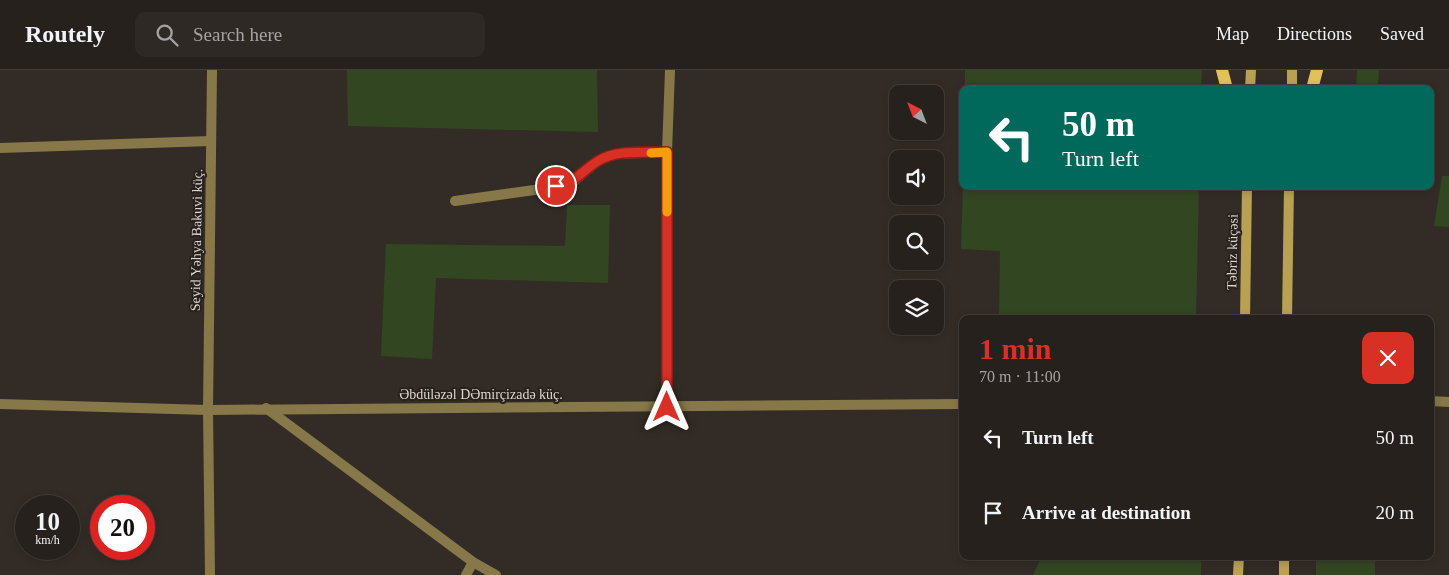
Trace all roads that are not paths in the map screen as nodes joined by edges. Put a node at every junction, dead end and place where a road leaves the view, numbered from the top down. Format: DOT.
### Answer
graph roads {
  1 [pos="212,70"];
  2 [pos="670,70"];
  3 [pos="1222,70"];
  4 [pos="1251,70"];
  5 [pos="1292,70"];
  6 [pos="1317,70"];
  7 [pos="1226,85"];
  8 [pos="1250,85"];
  9 [pos="1292,85"];
  10 [pos="1313,85"];
  11 [pos="211,141"];
  12 [pos="0,148"];
  13 [pos="667,152"];
  14 [pos="1247,190"];
  15 [pos="1289,190"];
  16 [pos="455,201"];
  17 [pos="1245,315"];
  18 [pos="1287,315"];
  19 [pos="1434,401"];
  20 [pos="1449,402"];
  21 [pos="0,404"];
  22 [pos="959,404"];
  23 [pos="667,407"];
  24 [pos="266,408"];
  25 [pos="208,410"];
  26 [pos="1238,560"];
  27 [pos="1284,560"];
  28 [pos="473,562"];
  29 [pos="210,575"];
  30 [pos="466,575"];
  31 [pos="496,575"];
  32 [pos="1238,575"];
  33 [pos="1284,575"];
  1 -- 11 [label="street, Seyid Yəhya Bakuvi küç."];
  2 -- 13 [label="street"];
  3 -- 7 [label="main road"];
  4 -- 8 [label="main road"];
  5 -- 9 [label="main road"];
  6 -- 10 [label="main road"];
  11 -- 12 [label="street"];
  11 -- 25 [label="street, Seyid Yəhya Bakuvi küç."];
  13 -- 16 [label="street"];
  13 -- 23 [label="street"];
  14 -- 17 [label="main road, Təbriz küçəsi"];
  15 -- 18 [label="main road"];
  19 -- 20 [label="street"];
  21 -- 25 [label="street, Əbdüləzəl DƏmirçizadə küç."];
  22 -- 23 [label="street, Əbdüləzəl DƏmirçizadə küç."];
  23 -- 24 [label="street, Əbdüləzəl DƏmirçizadə küç."];
  24 -- 25 [label="street, Əbdüləzəl DƏmirçizadə küç."];
  24 -- 28 [label="street"];
  25 -- 29 [label="street, Seyid Yəhya Bakuvi küç."];
  26 -- 32 [label="main road"];
  27 -- 33 [label="main road"];
  28 -- 30 [label="street"];
  28 -- 31 [label="street"];
}
